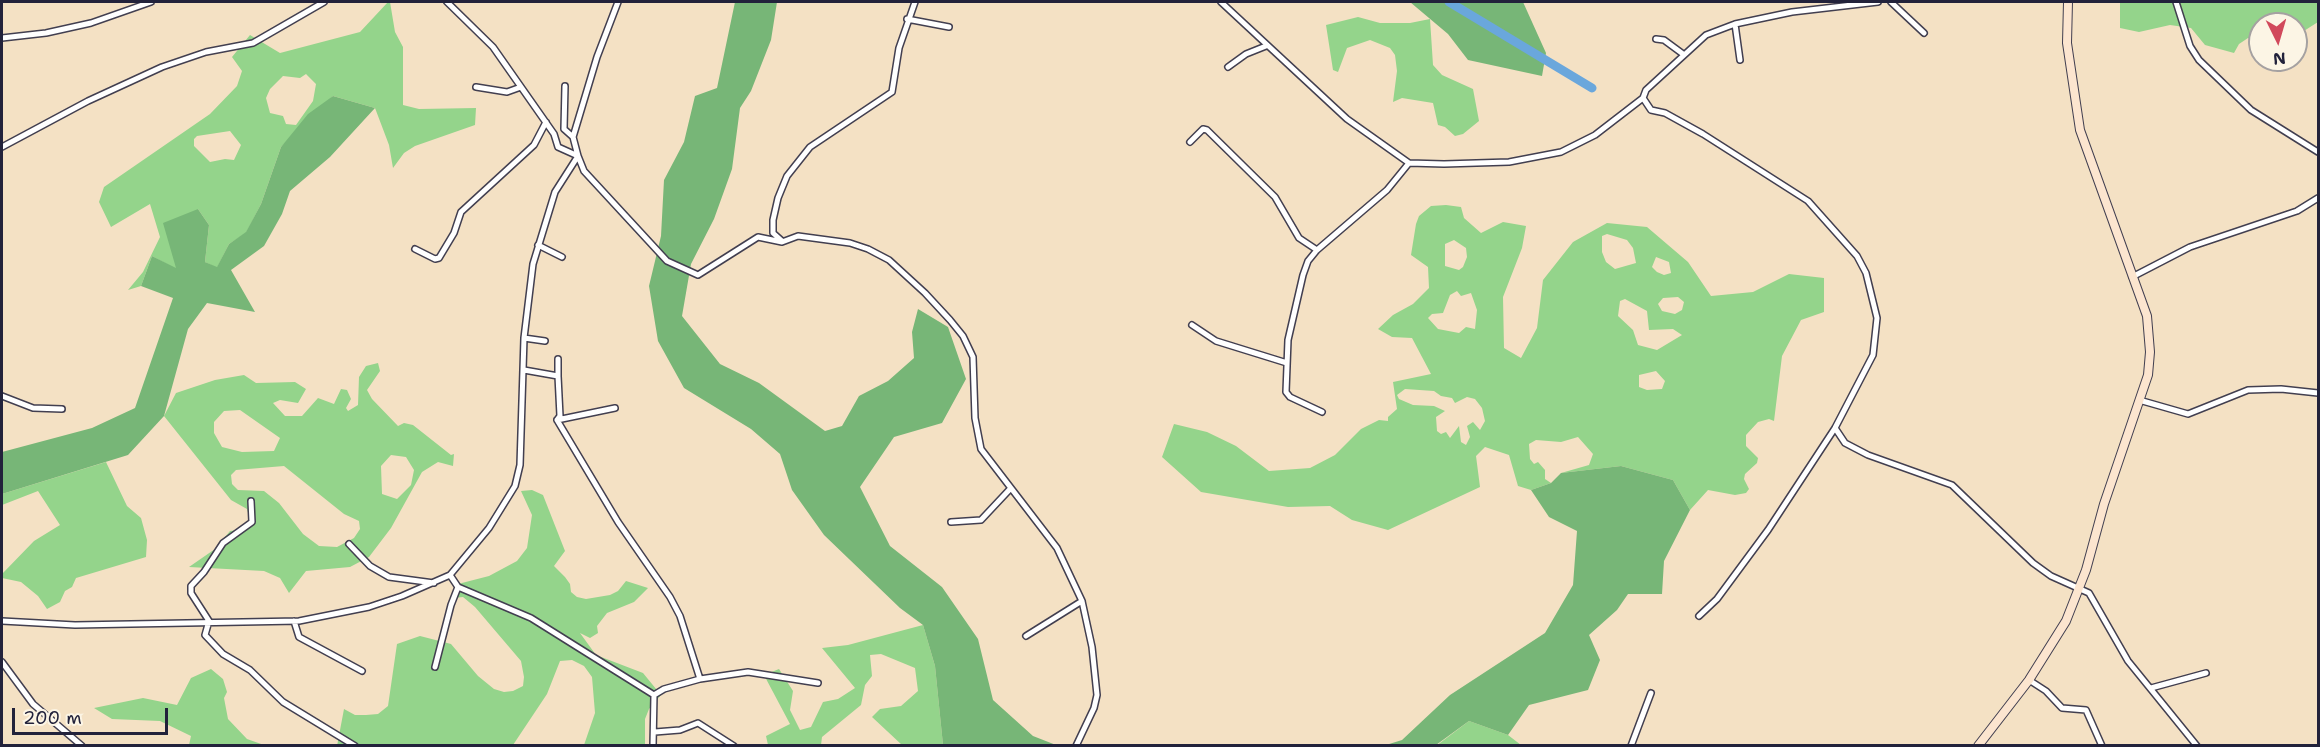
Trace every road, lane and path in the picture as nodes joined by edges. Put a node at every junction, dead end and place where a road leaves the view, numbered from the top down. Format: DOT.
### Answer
graph roads {
  1 [pos="151,2"];
  2 [pos="324,2"];
  3 [pos="447,2"];
  4 [pos="618,2"];
  5 [pos="915,2"];
  6 [pos="1221,2"];
  7 [pos="1878,2"];
  8 [pos="1891,2"];
  9 [pos="2068,2"];
  10 [pos="2176,2"];
  11 [pos="907,19"];
  12 [pos="1735,24"];
  13 [pos="949,27"];
  14 [pos="1924,33"];
  15 [pos="2,39"];
  16 [pos="1656,39"];
  17 [pos="1266,46"];
  18 [pos="1683,54"];
  19 [pos="1740,60"];
  20 [pos="1228,67"];
  21 [pos="565,86"];
  22 [pos="476,87"];
  23 [pos="521,87"];
  24 [pos="1642,98"];
  25 [pos="546,122"];
  26 [pos="573,137"];
  27 [pos="1190,142"];
  28 [pos="2,147"];
  29 [pos="2319,152"];
  30 [pos="579,156"];
  31 [pos="1409,163"];
  32 [pos="2319,198"];
  33 [pos="782,242"];
  34 [pos="538,245"];
  35 [pos="415,249"];
  36 [pos="1317,249"];
  37 [pos="562,257"];
  38 [pos="2132,277"];
  39 [pos="1192,325"];
  40 [pos="524,338"];
  41 [pos="545,341"];
  42 [pos="558,359"];
  43 [pos="1287,363"];
  44 [pos="524,370"];
  45 [pos="558,376"];
  46 [pos="2319,393"];
  47 [pos="2,396"];
  48 [pos="2139,400"];
  49 [pos="615,408"];
  50 [pos="62,410"];
  51 [pos="1322,412"];
  52 [pos="557,420"];
  53 [pos="1835,428"];
  54 [pos="1011,488"];
  55 [pos="251,501"];
  56 [pos="951,522"];
  57 [pos="349,544"];
  58 [pos="450,575"];
  59 [pos="435,583"];
  60 [pos="458,587"];
  61 [pos="2080,587"];
  62 [pos="1082,601"];
  63 [pos="1699,616"];
  64 [pos="2,621"];
  65 [pos="209,621"];
  66 [pos="294,621"];
  67 [pos="1026,636"];
  68 [pos="2,662"];
  69 [pos="435,667"];
  70 [pos="362,671"];
  71 [pos="2206,673"];
  72 [pos="700,679"];
  73 [pos="2029,680"];
  74 [pos="818,683"];
  75 [pos="2151,688"];
  76 [pos="1651,693"];
  77 [pos="654,694"];
  78 [pos="655,732"];
  79 [pos="82,746"];
  80 [pos="355,746"];
  81 [pos="653,746"];
  82 [pos="734,746"];
  83 [pos="1076,746"];
  84 [pos="1631,746"];
  85 [pos="1978,746"];
  86 [pos="2102,746"];
  87 [pos="2198,746"];
  1 -- 15 [label="street"];
  2 -- 28 [label="street"];
  3 -- 23 [label="street"];
  4 -- 26 [label="street"];
  5 -- 11 [label="street"];
  6 -- 17 [label="street"];
  7 -- 12 [label="street"];
  8 -- 14 [label="street"];
  9 -- 38 [label="main road"];
  10 -- 29 [label="street"];
  11 -- 13 [label="street"];
  11 -- 33 [label="street"];
  12 -- 18 [label="street"];
  12 -- 19 [label="street"];
  16 -- 18 [label="street"];
  17 -- 20 [label="street"];
  17 -- 31 [label="street"];
  18 -- 24 [label="street"];
  21 -- 26 [label="street"];
  22 -- 23 [label="street"];
  23 -- 25 [label="street"];
  24 -- 31 [label="street"];
  24 -- 53 [label="street"];
  25 -- 30 [label="street"];
  25 -- 35 [label="street"];
  26 -- 30 [label="street"];
  27 -- 36 [label="street"];
  30 -- 33 [label="street"];
  30 -- 34 [label="street"];
  31 -- 36 [label="street"];
  32 -- 38 [label="street"];
  33 -- 54 [label="street"];
  34 -- 37 [label="street"];
  34 -- 40 [label="street"];
  36 -- 43 [label="street"];
  38 -- 48 [label="main road"];
  39 -- 43 [label="street"];
  40 -- 41 [label="street"];
  40 -- 44 [label="street"];
  42 -- 45 [label="street"];
  43 -- 51 [label="street"];
  44 -- 45 [label="street"];
  44 -- 58 [label="street"];
  45 -- 52 [label="street"];
  46 -- 48 [label="street"];
  47 -- 50 [label="street"];
  48 -- 61 [label="main road"];
  49 -- 52 [label="street"];
  52 -- 72 [label="street"];
  53 -- 61 [label="street"];
  53 -- 63 [label="street"];
  54 -- 56 [label="street"];
  54 -- 62 [label="street"];
  55 -- 65 [label="street"];
  57 -- 59 [label="street"];
  58 -- 59 [label="street"];
  58 -- 60 [label="street"];
  59 -- 66 [label="street"];
  60 -- 69 [label="street"];
  60 -- 77 [label="street"];
  61 -- 73 [label="main road"];
  61 -- 75 [label="street"];
  62 -- 67 [label="street"];
  62 -- 83 [label="street"];
  64 -- 65 [label="street"];
  65 -- 66 [label="street"];
  65 -- 80 [label="street"];
  66 -- 70 [label="street"];
  68 -- 79 [label="street"];
  71 -- 75 [label="street"];
  72 -- 74 [label="street"];
  72 -- 77 [label="street"];
  73 -- 85 [label="main road"];
  73 -- 86 [label="street"];
  75 -- 87 [label="street"];
  76 -- 84 [label="street"];
  77 -- 78 [label="street"];
  78 -- 81 [label="street"];
  78 -- 82 [label="street"];
}
